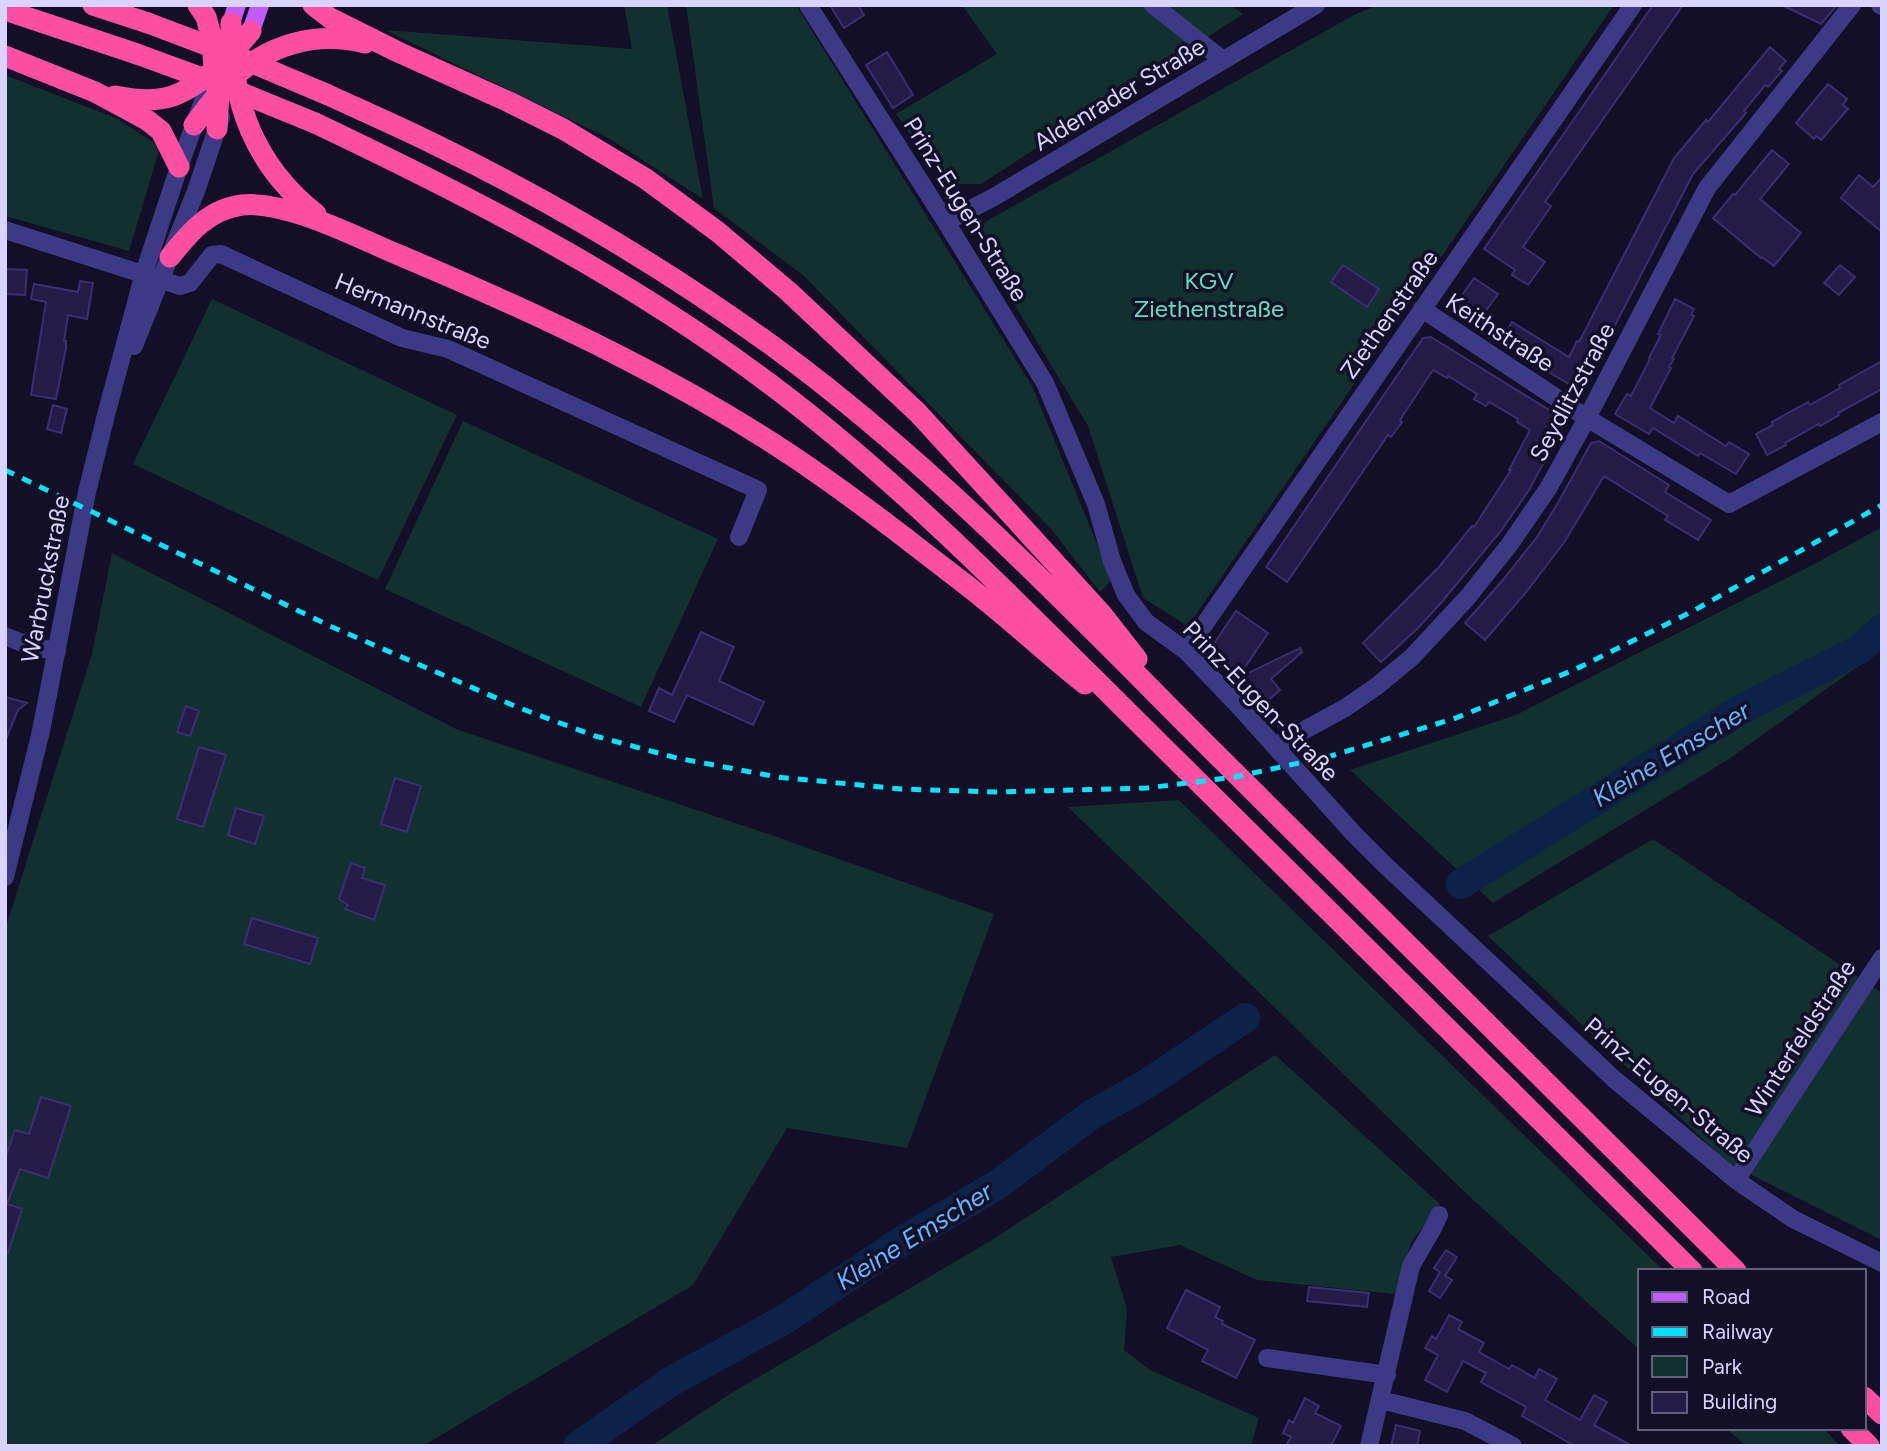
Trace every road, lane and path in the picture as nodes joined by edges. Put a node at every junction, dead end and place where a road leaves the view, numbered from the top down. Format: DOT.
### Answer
graph roads {
  1 [pos="93,5"];
  2 [pos="198,5"];
  3 [pos="260,5"];
  4 [pos="313,5"];
  5 [pos="808,5"];
  6 [pos="1153,5"];
  7 [pos="1316,5"];
  8 [pos="1633,5"];
  9 [pos="1852,5"];
  10 [pos="5,10"];
  11 [pos="234,14"];
  12 [pos="251,31"];
  13 [pos="398,52"];
  14 [pos="231,54"];
  15 [pos="5,56"];
  16 [pos="1223,60"];
  17 [pos="224,73"];
  18 [pos="219,92"];
  19 [pos="95,93"];
  20 [pos="194,125"];
  21 [pos="217,128"];
  22 [pos="179,167"];
  23 [pos="946,222"];
  24 [pos="330,226"];
  25 [pos="5,230"];
  26 [pos="170,257"];
  27 [pos="144,273"];
  28 [pos="161,279"];
  29 [pos="1422,309"];
  30 [pos="106,415"];
  31 [pos="1587,418"];
  32 [pos="1882,422"];
  33 [pos="738,537"];
  34 [pos="5,636"];
  35 [pos="57,651"];
  36 [pos="1186,651"];
  37 [pos="1192,730"];
  38 [pos="1153,737"];
  39 [pos="1275,747"];
  40 [pos="12,821"];
  41 [pos="10,878"];
  42 [pos="1882,958"];
  43 [pos="1737,1180"];
  44 [pos="1438,1214"];
  45 [pos="1882,1263"];
  46 [pos="1690,1269"];
  47 [pos="1734,1269"];
  48 [pos="1267,1359"];
  49 [pos="1387,1375"];
  50 [pos="1866,1399"];
  51 [pos="1381,1400"];
  52 [pos="1882,1414"];
  53 [pos="1853,1430"];
  54 [pos="1369,1446"];
  55 [pos="1513,1446"];
  56 [pos="1870,1446"];
  1 -- 37 [label="highway, bridge"];
  2 -- 17 [label="highway"];
  3 -- 12 [label="main road, Warbruckstraße"];
  4 -- 13 [label="highway"];
  5 -- 23 [label="street, Prinz-Eugen-Straße"];
  6 -- 16 [label="street"];
  7 -- 16 [label="street, Aldenrader Straße"];
  8 -- 29 [label="street, Ziethenstraße"];
  9 -- 31 [label="street, Seydlitzstraße"];
  10 -- 38 [label="highway, bridge"];
  11 -- 14 [label="highway"];
  11 -- 17 [label="street, Warbruckstraße"];
  12 -- 14 [label="highway"];
  12 -- 17 [label="street, Warbruckstraße"];
  13 -- 17 [label="highway"];
  13 -- 37 [label="highway"];
  14 -- 17 [label="highway"];
  15 -- 19 [label="highway"];
  16 -- 23 [label="street, Aldenrader Straße"];
  17 -- 18 [label="highway"];
  17 -- 19 [label="highway"];
  17 -- 20 [label="street, Warbruckstraße"];
  17 -- 21 [label="street, Warbruckstraße"];
  17 -- 24 [label="highway"];
  18 -- 20 [label="highway"];
  18 -- 21 [label="highway"];
  19 -- 22 [label="highway"];
  20 -- 22 [label="street, Warbruckstraße"];
  21 -- 26 [label="street, Warbruckstraße"];
  22 -- 27 [label="street, Warbruckstraße"];
  23 -- 36 [label="street, Prinz-Eugen-Straße"];
  24 -- 26 [label="highway"];
  24 -- 38 [label="highway"];
  25 -- 27 [label="street, Hermannstraße"];
  26 -- 28 [label="street, Warbruckstraße"];
  27 -- 28 [label="street, Hermannstraße"];
  27 -- 30 [label="street, Warbruckstraße"];
  28 -- 30 [label="street, Warbruckstraße"];
  28 -- 33 [label="street, Hermannstraße"];
  29 -- 31 [label="street, Keithstraße"];
  29 -- 36 [label="street, Ziethenstraße"];
  30 -- 35 [label="street, Warbruckstraße"];
  31 -- 32 [label="street, Keithstraße"];
  31 -- 39 [label="street, Seydlitzstraße"];
  34 -- 35 [label="street"];
  35 -- 40 [label="street, Warbruckstraße"];
  36 -- 39 [label="street, Prinz-Eugen-Straße"];
  37 -- 47 [label="highway"];
  38 -- 46 [label="highway"];
  39 -- 43 [label="street, Prinz-Eugen-Straße"];
  40 -- 41 [label="street, Warbruckstraße"];
  42 -- 43 [label="street, Winterfeldstraße"];
  43 -- 45 [label="street, Prinz-Eugen-Straße"];
  44 -- 49 [label="street"];
  48 -- 49 [label="street"];
  49 -- 51 [label="street"];
  50 -- 52 [label="highway"];
  51 -- 54 [label="street"];
  51 -- 55 [label="street"];
  53 -- 56 [label="highway"];
}
